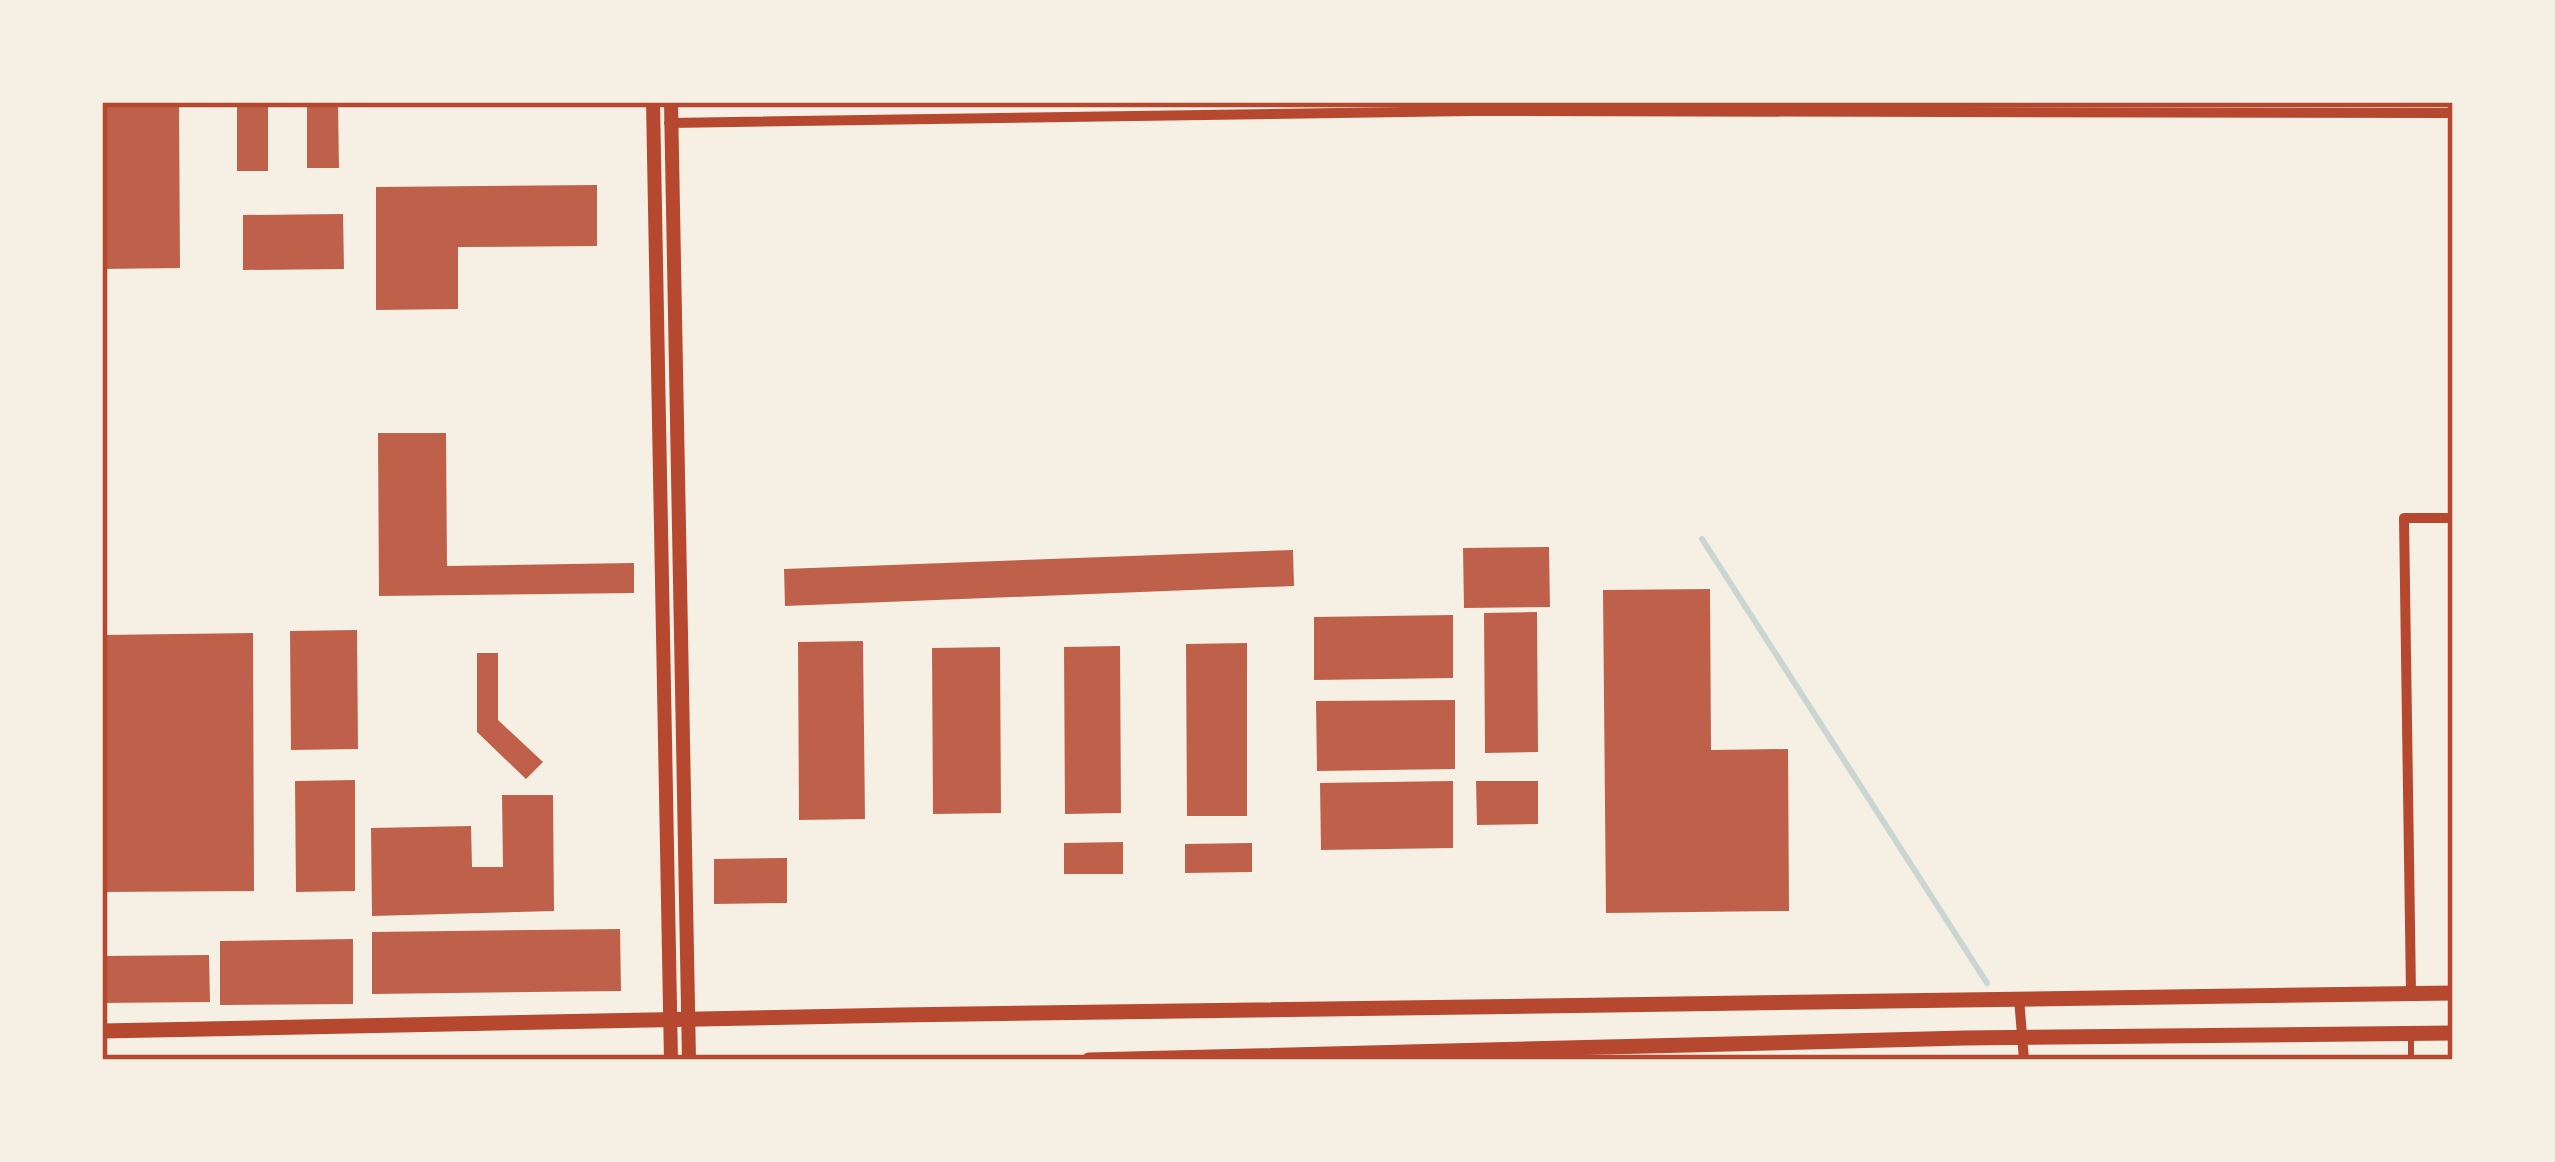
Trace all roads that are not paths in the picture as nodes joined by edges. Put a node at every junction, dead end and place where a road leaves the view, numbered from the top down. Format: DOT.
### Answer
graph roads {
  1 [pos="653,102"];
  2 [pos="671,102"];
  3 [pos="2453,113"];
  4 [pos="671,123"];
  5 [pos="653,124"];
  6 [pos="2453,518"];
  7 [pos="2411,993"];
  8 [pos="2453,993"];
  9 [pos="2019,998"];
  10 [pos="670,1020"];
  11 [pos="688,1020"];
  12 [pos="102,1031"];
  13 [pos="2453,1033"];
  14 [pos="2410,1034"];
  15 [pos="2022,1038"];
  16 [pos="671,1060"];
  17 [pos="689,1060"];
  18 [pos="1088,1060"];
  19 [pos="2024,1060"];
  20 [pos="2411,1060"];
  1 -- 5 [label="street"];
  2 -- 4 [label="street"];
  3 -- 4 [label="street"];
  4 -- 5 [label="street"];
  4 -- 11 [label="street"];
  5 -- 10 [label="street"];
  6 -- 7 [label="street"];
  7 -- 8 [label="main road"];
  7 -- 9 [label="main road"];
  9 -- 11 [label="main road"];
  9 -- 15 [label="street"];
  10 -- 11 [label="main road"];
  10 -- 12 [label="main road"];
  10 -- 16 [label="street"];
  11 -- 17 [label="street"];
  13 -- 14 [label="main road"];
  14 -- 15 [label="main road"];
  14 -- 20 [label="lane"];
  15 -- 18 [label="main road"];
  15 -- 19 [label="street"];
}
